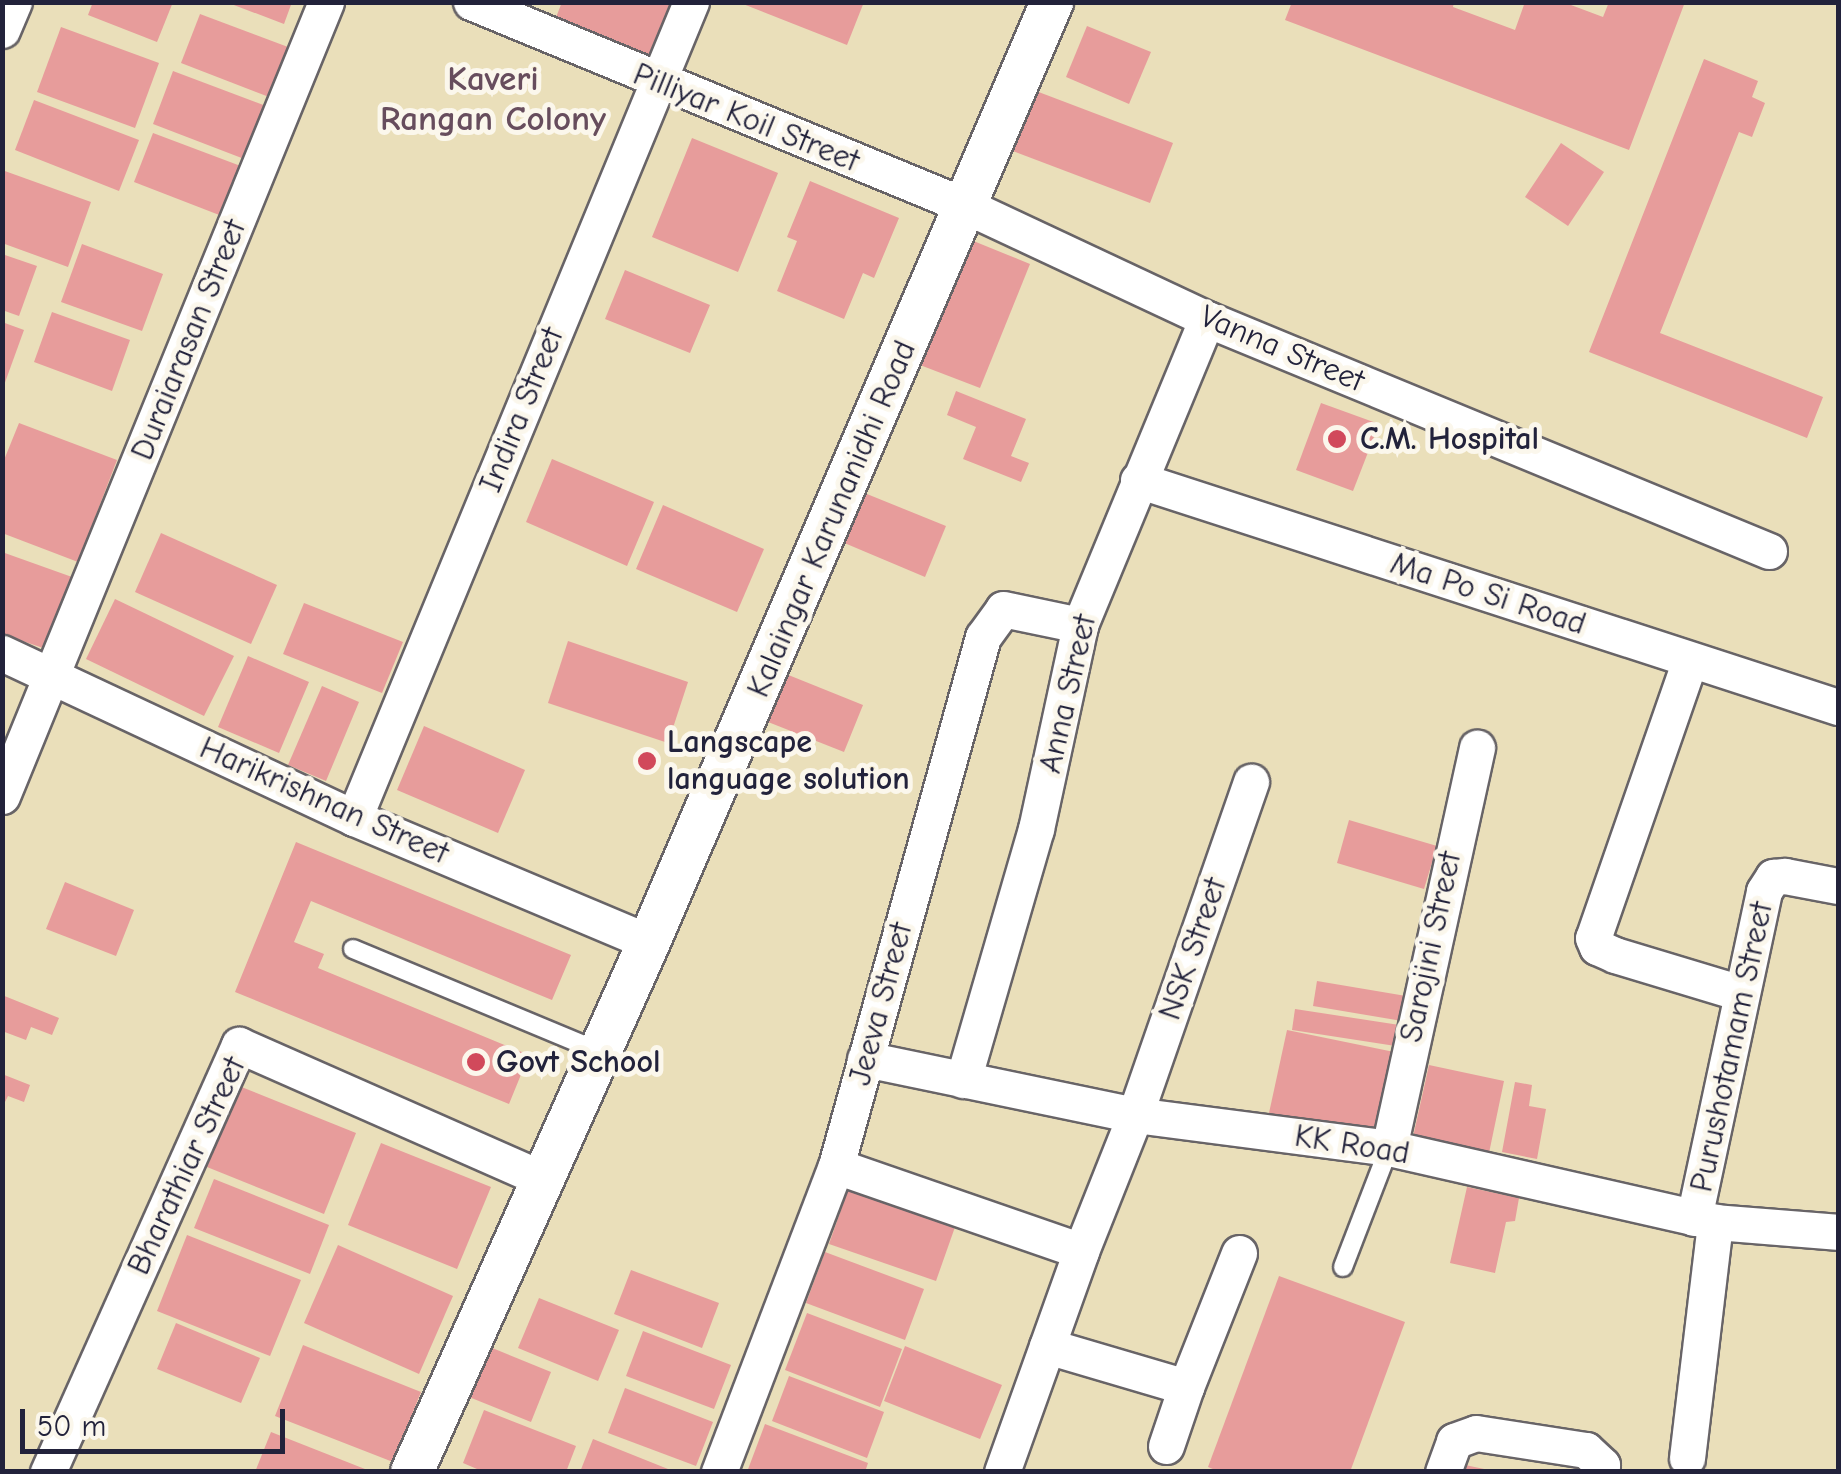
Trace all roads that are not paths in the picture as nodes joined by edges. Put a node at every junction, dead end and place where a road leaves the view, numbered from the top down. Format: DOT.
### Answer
graph roads {
  1 [pos="14,2"];
  2 [pos="326,2"];
  3 [pos="471,2"];
  4 [pos="691,2"];
  5 [pos="1052,2"];
  6 [pos="2,30"];
  7 [pos="656,82"];
  8 [pos="966,206"];
  9 [pos="1207,319"];
  10 [pos="1138,480"];
  11 [pos="1769,551"];
  12 [pos="1080,624"];
  13 [pos="2,653"];
  14 [pos="1690,660"];
  15 [pos="52,677"];
  16 [pos="1838,707"];
  17 [pos="1477,748"];
  18 [pos="1252,782"];
  19 [pos="2,796"];
  20 [pos="354,818"];
  21 [pos="1838,886"];
  22 [pos="649,942"];
  23 [pos="353,949"];
  24 [pos="1741,993"];
  25 [pos="599,1052"];
  26 [pos="865,1060"];
  27 [pos="963,1080"];
  28 [pos="1135,1116"];
  29 [pos="1389,1148"];
  30 [pos="836,1166"];
  31 [pos="540,1178"];
  32 [pos="1705,1220"];
  33 [pos="1838,1232"];
  34 [pos="1080,1252"];
  35 [pos="1239,1253"];
  36 [pos="1343,1267"];
  37 [pos="1047,1346"];
  38 [pos="1186,1387"];
  39 [pos="1166,1446"];
  40 [pos="1688,1458"];
  41 [pos="48,1472"];
  42 [pos="412,1472"];
  43 [pos="719,1472"];
  44 [pos="1002,1472"];
  45 [pos="1444,1472"];
  46 [pos="1601,1472"];
  1 -- 6 [label="street"];
  2 -- 15 [label="street, Duraiarasan Street"];
  3 -- 7 [label="street, Pilliyar Koil Street"];
  4 -- 7 [label="street, Indira Street"];
  5 -- 8 [label="street, Kalaingar Karunanidhi Road"];
  7 -- 8 [label="street, Pilliyar Koil Street"];
  7 -- 20 [label="street, Indira Street"];
  8 -- 9 [label="street, Vanna Street"];
  8 -- 22 [label="street, Kalaingar Karunanidhi Road"];
  9 -- 10 [label="street, Anna Street"];
  9 -- 11 [label="street, Vanna Street"];
  10 -- 12 [label="street, Anna Street"];
  10 -- 14 [label="street, Ma Po Si Road"];
  12 -- 26 [label="street, Jeeva Street"];
  12 -- 27 [label="street, Anna Street"];
  13 -- 15 [label="street, Harikrishnan Street"];
  14 -- 16 [label="street, Ma Po Si Road"];
  14 -- 24 [label="street"];
  15 -- 19 [label="street, Duraiarasan Street"];
  15 -- 20 [label="street, Harikrishnan Street"];
  17 -- 29 [label="street, Sarojini Street"];
  18 -- 28 [label="street, NSK Street"];
  20 -- 22 [label="street, Harikrishnan Street"];
  21 -- 24 [label="street, Purushotamam Street"];
  22 -- 25 [label="street, Kalaingar Karunanidhi Road"];
  23 -- 25 [label="lane"];
  24 -- 32 [label="street, Purushotamam Street"];
  25 -- 31 [label="street, Kalaingar Karunanidhi Road"];
  26 -- 27 [label="street, KK Road"];
  26 -- 30 [label="street, Jeeva Street"];
  27 -- 28 [label="street, KK Road"];
  28 -- 29 [label="street, KK Road"];
  28 -- 34 [label="street, NSK Street"];
  29 -- 32 [label="street, KK Road"];
  29 -- 36 [label="lane"];
  30 -- 34 [label="street"];
  30 -- 43 [label="street, Jeeva Street"];
  31 -- 41 [label="street, Bharathiar Street"];
  31 -- 42 [label="street, Kalaingar Karunanidhi Road"];
  32 -- 33 [label="street, KK Road"];
  32 -- 40 [label="street, Purushotamam Street"];
  34 -- 37 [label="street, NSK Street"];
  35 -- 38 [label="street"];
  37 -- 38 [label="street"];
  37 -- 44 [label="street, NSK Street"];
  38 -- 39 [label="street"];
  45 -- 46 [label="street"];
}
